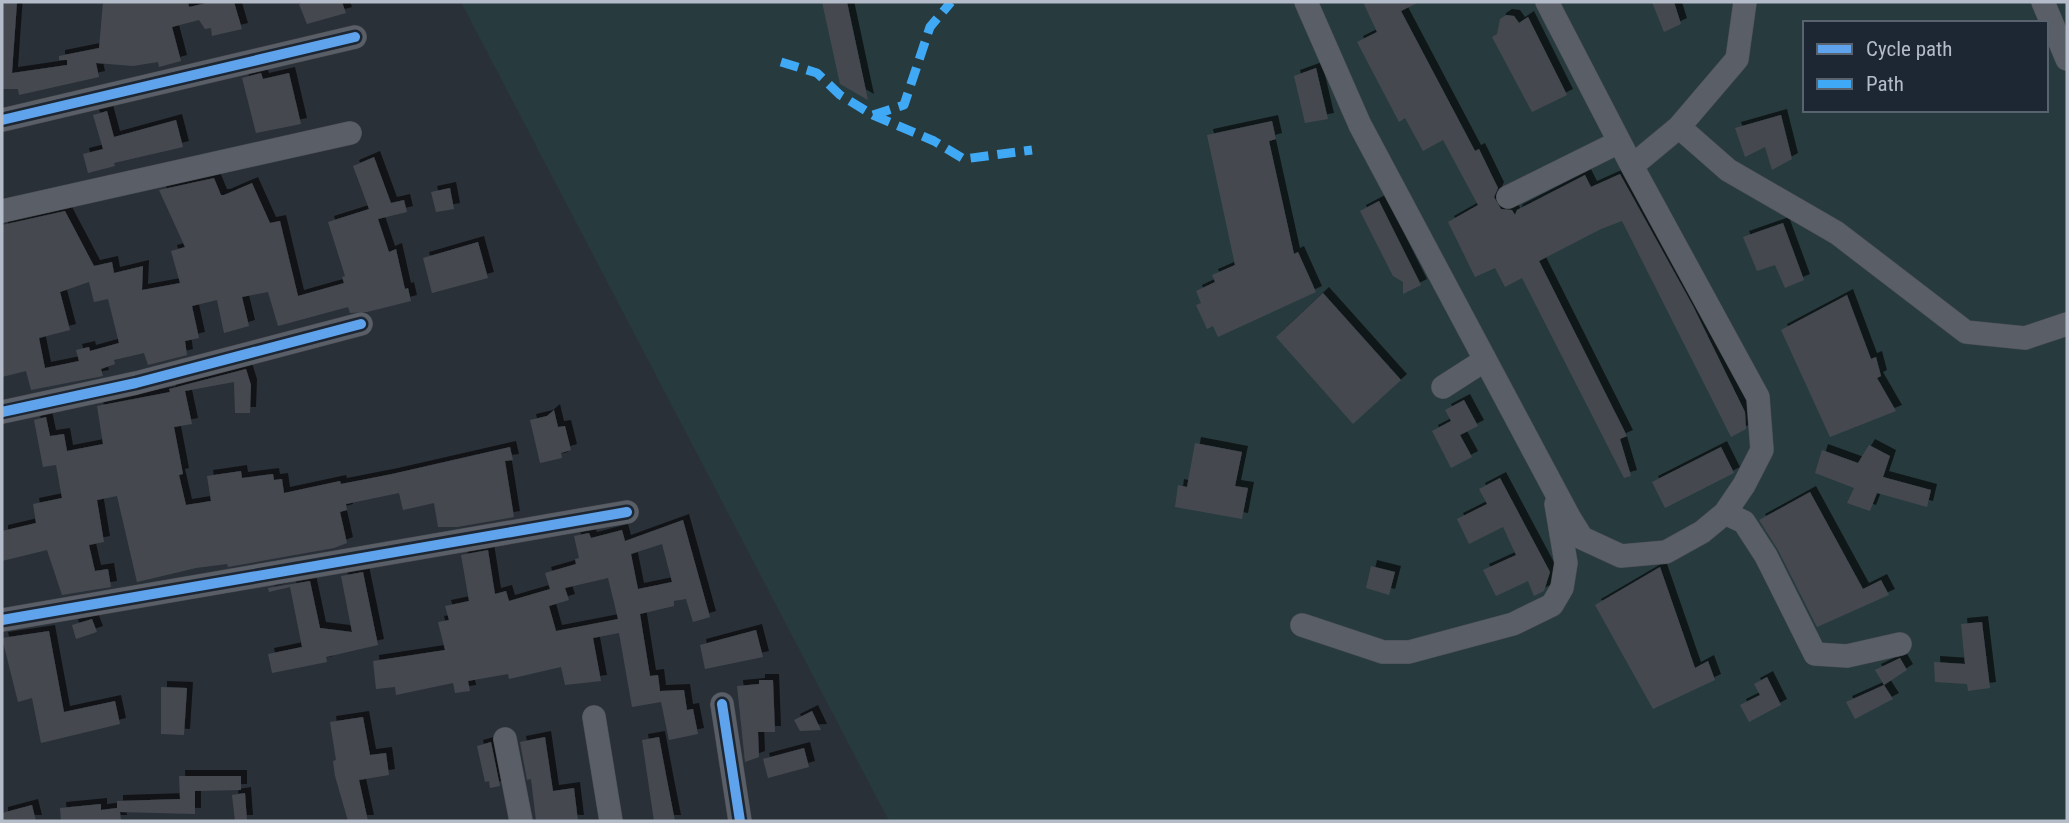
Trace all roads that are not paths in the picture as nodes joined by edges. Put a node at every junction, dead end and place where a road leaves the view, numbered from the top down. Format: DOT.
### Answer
graph roads {
  1 [pos="1306,2"];
  2 [pos="1546,2"];
  3 [pos="1745,2"];
  4 [pos="2043,2"];
  5 [pos="355,37"];
  6 [pos="2067,58"];
  7 [pos="2,120"];
  8 [pos="1679,127"];
  9 [pos="350,133"];
  10 [pos="1619,142"];
  11 [pos="1632,166"];
  12 [pos="1508,197"];
  13 [pos="2,211"];
  14 [pos="361,324"];
  15 [pos="2067,324"];
  16 [pos="1485,360"];
  17 [pos="1443,387"];
  18 [pos="2,412"];
  19 [pos="1553,485"];
  20 [pos="627,512"];
  21 [pos="1725,513"];
  22 [pos="2,620"];
  23 [pos="1302,625"];
  24 [pos="1900,644"];
  25 [pos="722,704"];
  26 [pos="594,717"];
  27 [pos="505,739"];
  28 [pos="521,821"];
  29 [pos="611,821"];
  30 [pos="740,821"];
  1 -- 16 [label="street"];
  2 -- 10 [label="street"];
  3 -- 8 [label="street"];
  4 -- 6 [label="street"];
  5 -- 7 [label="street"];
  8 -- 11 [label="street"];
  8 -- 15 [label="street"];
  9 -- 13 [label="street"];
  10 -- 11 [label="street"];
  10 -- 12 [label="street"];
  11 -- 21 [label="street"];
  14 -- 18 [label="street"];
  16 -- 17 [label="street"];
  16 -- 19 [label="street"];
  19 -- 21 [label="street"];
  19 -- 23 [label="street"];
  20 -- 22 [label="street"];
  21 -- 24 [label="street"];
  25 -- 30 [label="street"];
  26 -- 29 [label="street"];
  27 -- 28 [label="street"];
}
